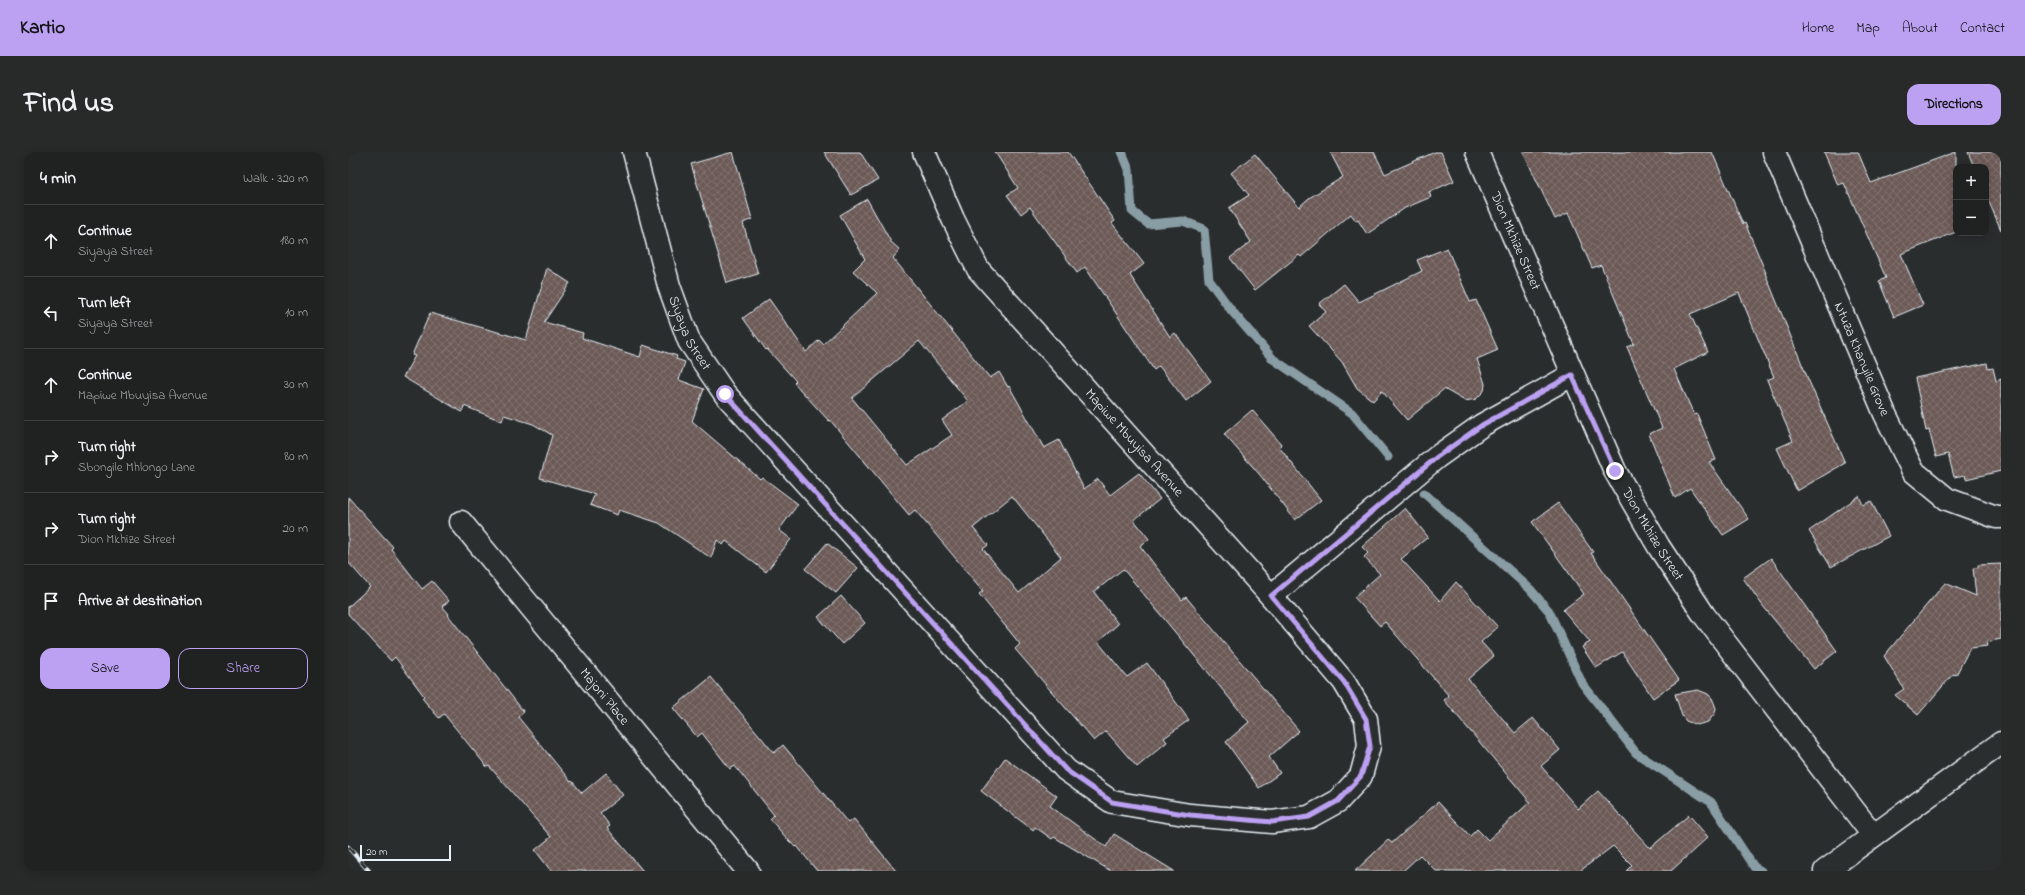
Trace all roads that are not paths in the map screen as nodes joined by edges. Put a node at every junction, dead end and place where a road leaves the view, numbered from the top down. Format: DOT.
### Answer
graph roads {
  1 [pos="634,152"];
  2 [pos="924,152"];
  3 [pos="1477,152"];
  4 [pos="1774,152"];
  5 [pos="1572,375"];
  6 [pos="2001,517"];
  7 [pos="461,522"];
  8 [pos="1271,596"];
  9 [pos="1366,719"];
  10 [pos="2001,743"];
  11 [pos="1873,835"];
  12 [pos="748,871"];
  13 [pos="1825,871"];
  1 -- 9 [label="street, Siyaya Street"];
  2 -- 8 [label="street, Mapiwe Mbuyisa Avenue"];
  3 -- 5 [label="street, Dion Mkhize Street"];
  4 -- 6 [label="street, Ntuza Khanyile Grove"];
  5 -- 8 [label="street"];
  5 -- 11 [label="street, Dion Mkhize Street"];
  7 -- 12 [label="street, Majoni Place"];
  8 -- 9 [label="street, Mapiwe Mbuyisa Avenue"];
  10 -- 11 [label="street"];
  11 -- 13 [label="street"];
}
